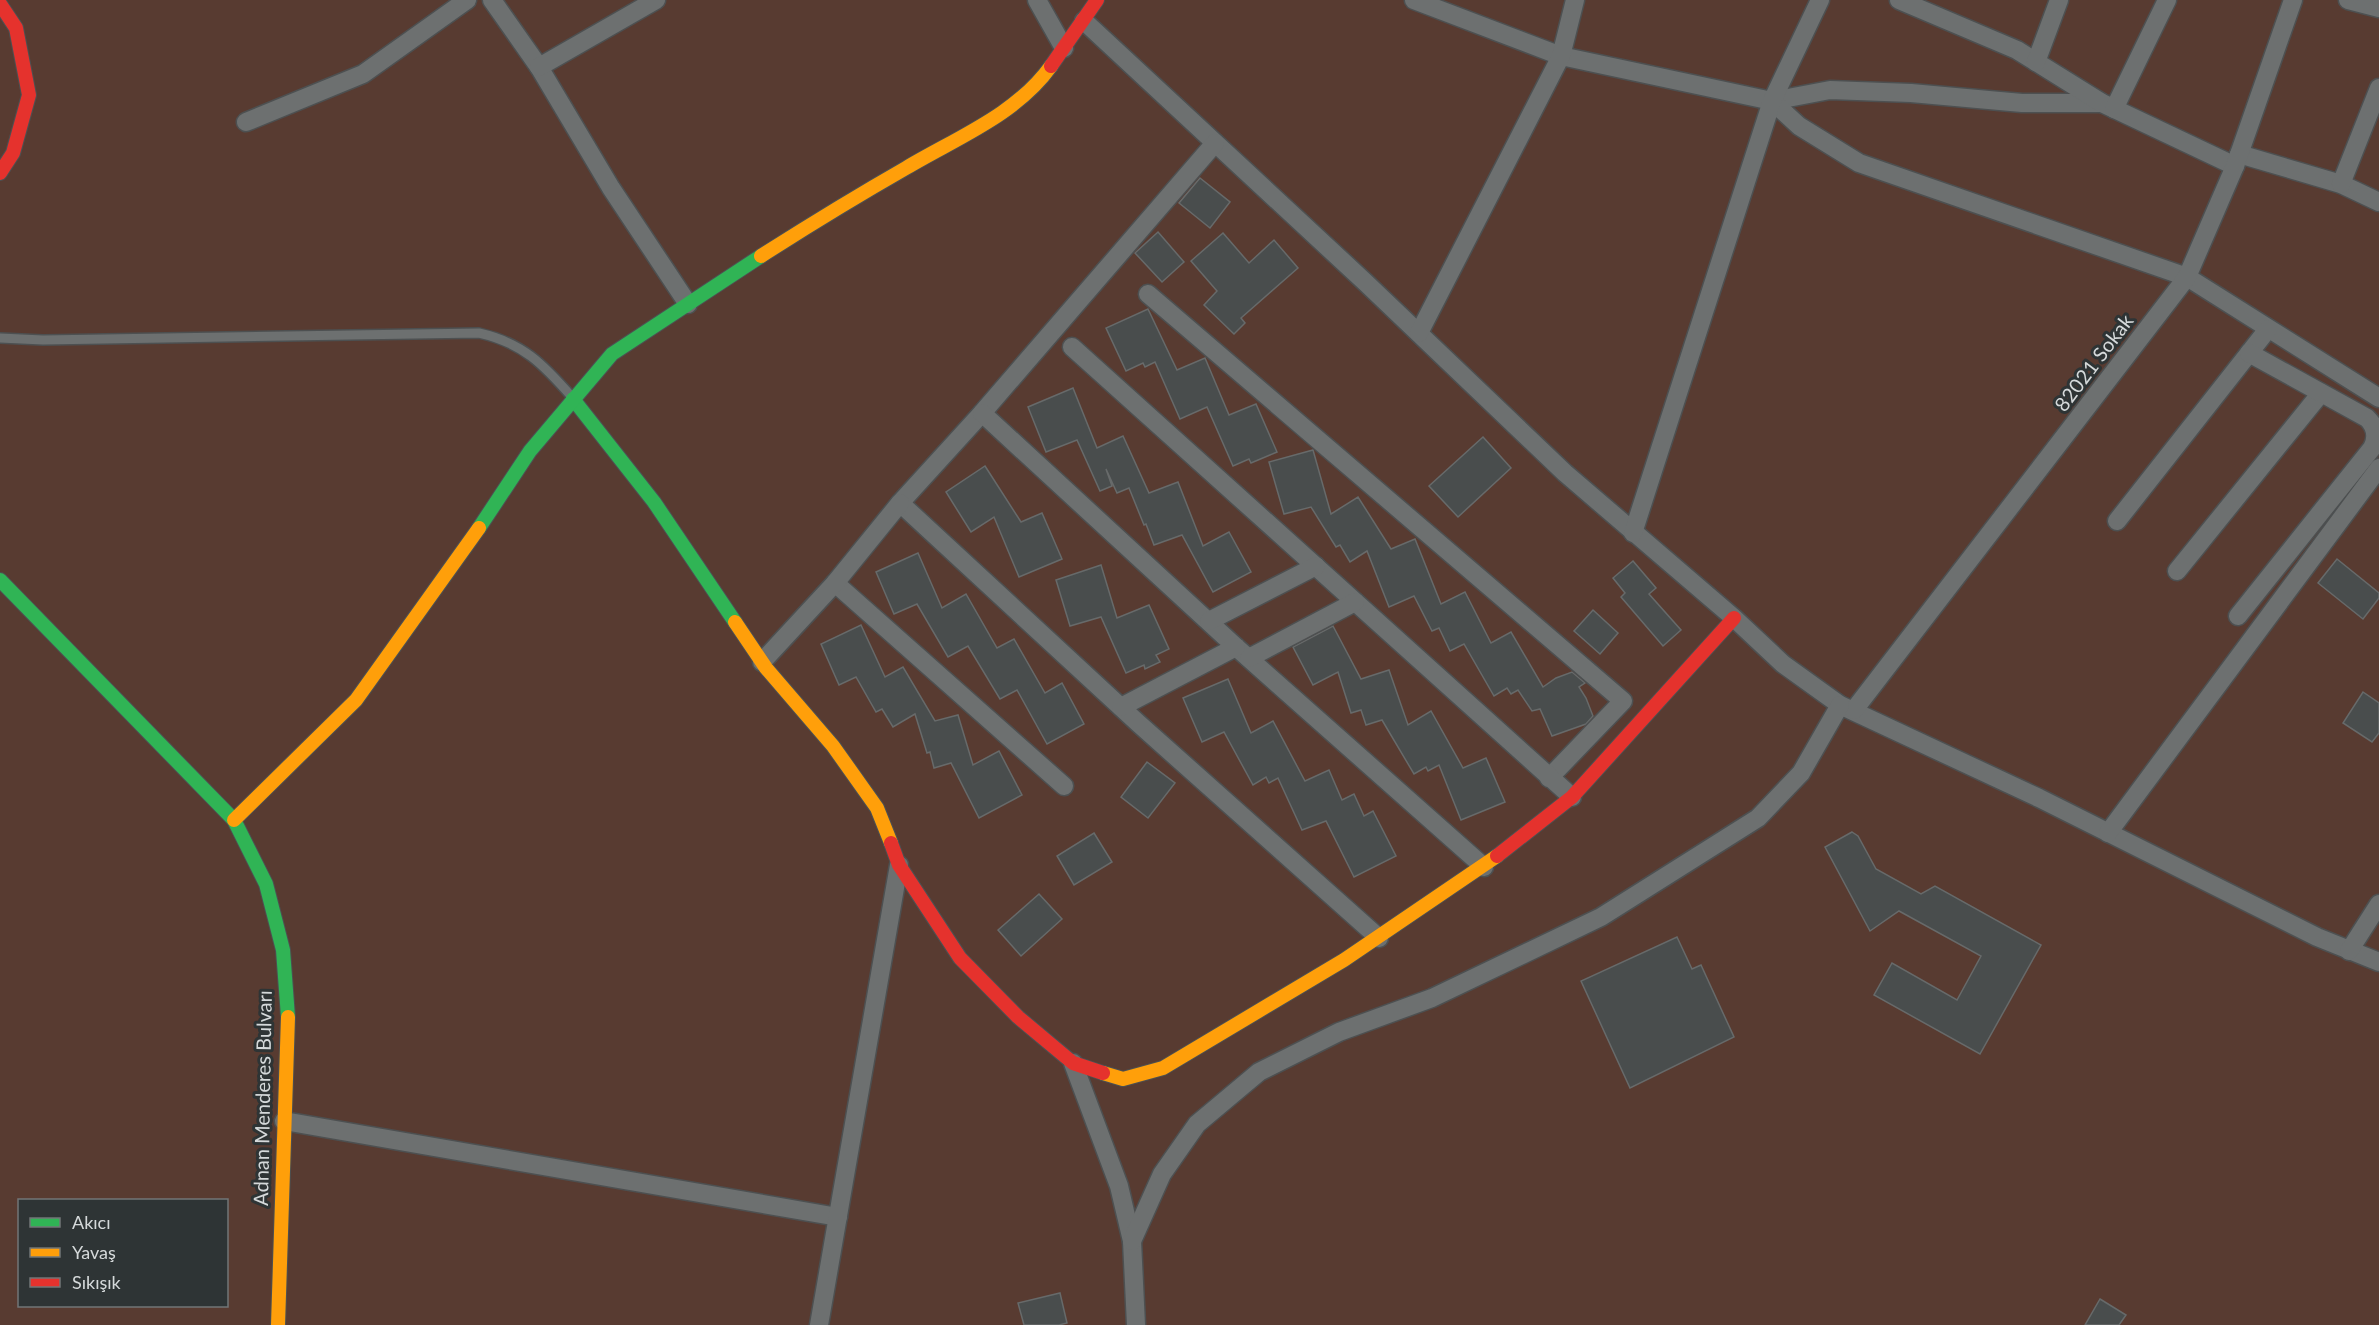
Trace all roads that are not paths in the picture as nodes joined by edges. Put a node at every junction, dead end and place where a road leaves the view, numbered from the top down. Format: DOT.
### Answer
graph roads {
  1 [pos="467,0"];
  2 [pos="492,0"];
  3 [pos="656,0"];
  4 [pos="1037,0"];
  5 [pos="1097,0"];
  6 [pos="1414,0"];
  7 [pos="1575,0"];
  8 [pos="1820,0"];
  9 [pos="1899,0"];
  10 [pos="2059,0"];
  11 [pos="2167,0"];
  12 [pos="2293,0"];
  13 [pos="2348,0"];
  14 [pos="0,4"];
  15 [pos="1924,5"];
  16 [pos="2379,8"];
  17 [pos="1084,21"];
  18 [pos="1064,48"];
  19 [pos="1561,56"];
  20 [pos="2037,62"];
  21 [pos="539,68"];
  22 [pos="2379,88"];
  23 [pos="1772,101"];
  24 [pos="2108,106"];
  25 [pos="246,122"];
  26 [pos="1215,143"];
  27 [pos="2237,160"];
  28 [pos="0,173"];
  29 [pos="2341,184"];
  30 [pos="2379,202"];
  31 [pos="2187,278"];
  32 [pos="1148,294"];
  33 [pos="688,304"];
  34 [pos="2268,330"];
  35 [pos="1419,333"];
  36 [pos="0,338"];
  37 [pos="1072,347"];
  38 [pos="2249,353"];
  39 [pos="2320,393"];
  40 [pos="2379,398"];
  41 [pos="573,399"];
  42 [pos="982,412"];
  43 [pos="2379,468"];
  44 [pos="900,503"];
  45 [pos="2117,521"];
  46 [pos="1633,533"];
  47 [pos="1316,566"];
  48 [pos="2177,571"];
  49 [pos="0,580"];
  50 [pos="835,584"];
  51 [pos="1356,602"];
  52 [pos="2238,616"];
  53 [pos="1734,618"];
  54 [pos="1209,621"];
  55 [pos="1242,652"];
  56 [pos="762,662"];
  57 [pos="1121,707"];
  58 [pos="1847,708"];
  59 [pos="1549,778"];
  60 [pos="1064,786"];
  61 [pos="1572,797"];
  62 [pos="234,820"];
  63 [pos="2108,833"];
  64 [pos="899,865"];
  65 [pos="1484,867"];
  66 [pos="2379,904"];
  67 [pos="1379,938"];
  68 [pos="2349,951"];
  69 [pos="2379,962"];
  70 [pos="1073,1063"];
  71 [pos="284,1121"];
  72 [pos="838,1217"];
  73 [pos="1132,1241"];
  74 [pos="278,1325"];
  75 [pos="819,1325"];
  76 [pos="1136,1325"];
  1 -- 25 [label="street"];
  2 -- 21 [label="street"];
  3 -- 21 [label="street"];
  4 -- 18 [label="street"];
  5 -- 17 [label="street"];
  6 -- 19 [label="street"];
  7 -- 19 [label="street"];
  8 -- 23 [label="street"];
  9 -- 15 [label="street"];
  10 -- 20 [label="street"];
  11 -- 24 [label="street"];
  12 -- 27 [label="street, 82021 Sokak"];
  13 -- 16 [label="street"];
  14 -- 28 [label="street"];
  15 -- 20 [label="street"];
  17 -- 18 [label="street"];
  17 -- 26 [label="street"];
  18 -- 33 [label="street"];
  19 -- 23 [label="street"];
  19 -- 35 [label="street"];
  20 -- 24 [label="street"];
  21 -- 33 [label="street"];
  22 -- 29 [label="street"];
  23 -- 24 [label="street"];
  23 -- 31 [label="street"];
  23 -- 46 [label="street"];
  24 -- 27 [label="street"];
  26 -- 35 [label="street"];
  26 -- 42 [label="street"];
  27 -- 29 [label="street"];
  27 -- 31 [label="street, 82021 Sokak"];
  29 -- 30 [label="street"];
  31 -- 34 [label="street"];
  31 -- 58 [label="street, 82021 Sokak"];
  32 -- 59 [label="street"];
  33 -- 41 [label="street"];
  34 -- 38 [label="street"];
  34 -- 40 [label="street"];
  35 -- 46 [label="street"];
  36 -- 41 [label="lane"];
  37 -- 47 [label="street"];
  38 -- 39 [label="street"];
  38 -- 45 [label="street"];
  39 -- 48 [label="street"];
  39 -- 52 [label="street"];
  41 -- 56 [label="street"];
  41 -- 62 [label="street"];
  42 -- 44 [label="street"];
  42 -- 54 [label="street"];
  43 -- 63 [label="street"];
  44 -- 50 [label="street"];
  44 -- 57 [label="street"];
  46 -- 53 [label="street"];
  47 -- 51 [label="street"];
  47 -- 54 [label="street"];
  49 -- 62 [label="street, Adnan Menderes Bulvarı"];
  50 -- 56 [label="street"];
  50 -- 60 [label="street"];
  51 -- 55 [label="street"];
  51 -- 59 [label="street"];
  53 -- 58 [label="street"];
  53 -- 61 [label="street"];
  54 -- 55 [label="street"];
  55 -- 57 [label="street"];
  55 -- 65 [label="street"];
  56 -- 64 [label="street"];
  57 -- 67 [label="street"];
  58 -- 63 [label="street"];
  58 -- 73 [label="street, 82021 Sokak"];
  59 -- 61 [label="street"];
  61 -- 65 [label="street"];
  62 -- 71 [label="street, Adnan Menderes Bulvarı"];
  63 -- 68 [label="street"];
  64 -- 70 [label="street"];
  64 -- 72 [label="street"];
  65 -- 67 [label="street"];
  66 -- 68 [label="street"];
  67 -- 70 [label="street"];
  68 -- 69 [label="street"];
  70 -- 73 [label="street"];
  71 -- 72 [label="street"];
  71 -- 74 [label="street, Adnan Menderes Bulvarı"];
  72 -- 75 [label="street"];
  73 -- 76 [label="street"];
}
